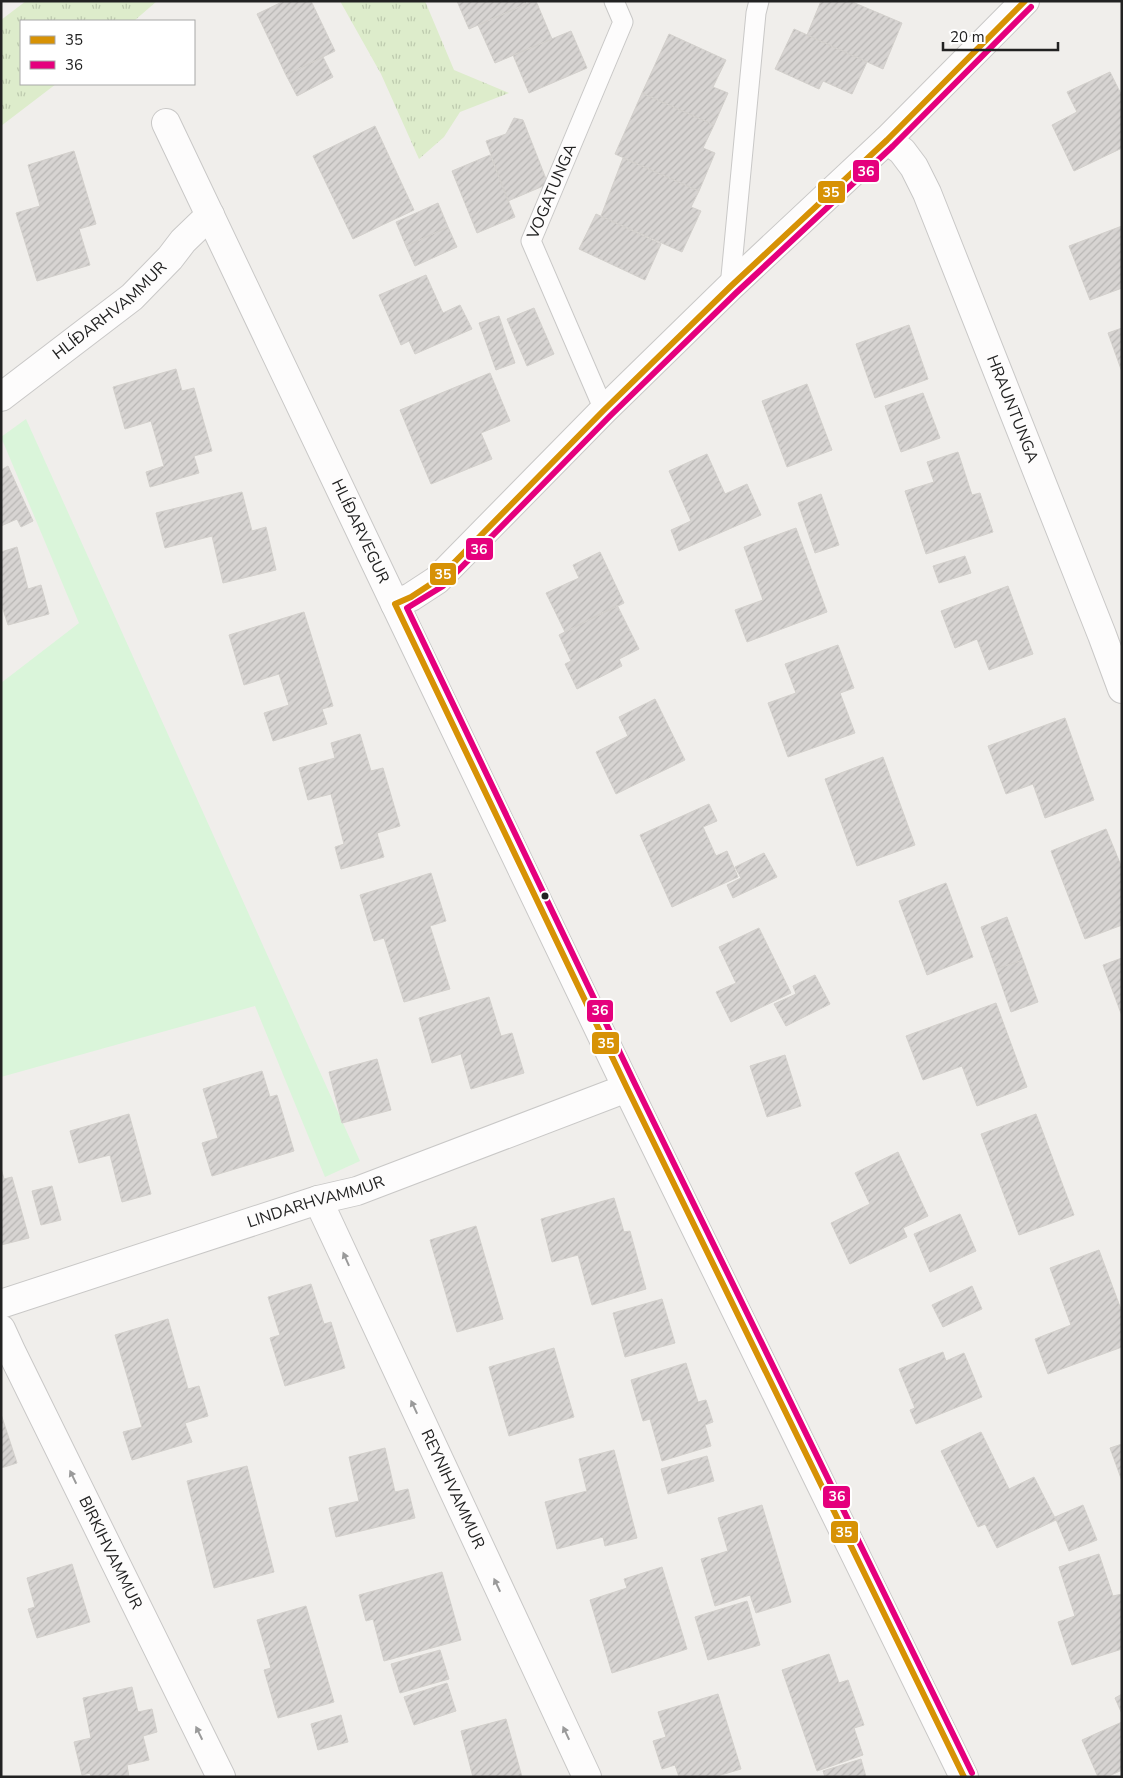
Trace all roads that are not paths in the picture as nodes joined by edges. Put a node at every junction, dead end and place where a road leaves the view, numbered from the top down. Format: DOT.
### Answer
graph roads {
  1 [pos="614,1"];
  2 [pos="759,1"];
  3 [pos="1025,1"];
  4 [pos="166,123"];
  5 [pos="887,140"];
  6 [pos="210,215"];
  7 [pos="730,287"];
  8 [pos="1,397"];
  9 [pos="604,410"];
  10 [pos="395,604"];
  11 [pos="1122,689"];
  12 [pos="627,1088"];
  13 [pos="318,1200"];
  14 [pos="1,1304"];
  15 [pos="1,1329"];
  16 [pos="221,1777"];
  17 [pos="587,1777"];
  18 [pos="964,1777"];
  1 -- 9 [label="lane, VOGATUNGA"];
  2 -- 7 [label="lane"];
  3 -- 5 [label="street"];
  4 -- 6 [label="street, HLÍÐARVEGUR"];
  5 -- 7 [label="street"];
  5 -- 11 [label="street, HRAUNTUNGA"];
  6 -- 8 [label="street, HLÍÐARHVAMMUR"];
  6 -- 10 [label="street, HLÍÐARVEGUR"];
  7 -- 9 [label="street"];
  9 -- 10 [label="street"];
  10 -- 12 [label="street, HLÍÐARVEGUR"];
  12 -- 13 [label="street, LINDARHVAMMUR"];
  12 -- 18 [label="street, HLÍÐARVEGUR"];
  13 -- 14 [label="street, LINDARHVAMMUR"];
  17 -- 13 [label="street, REYNIHVAMMUR, one-way"];
  16 -- 15 [label="street, BIRKIHVAMMUR, one-way"];
}
